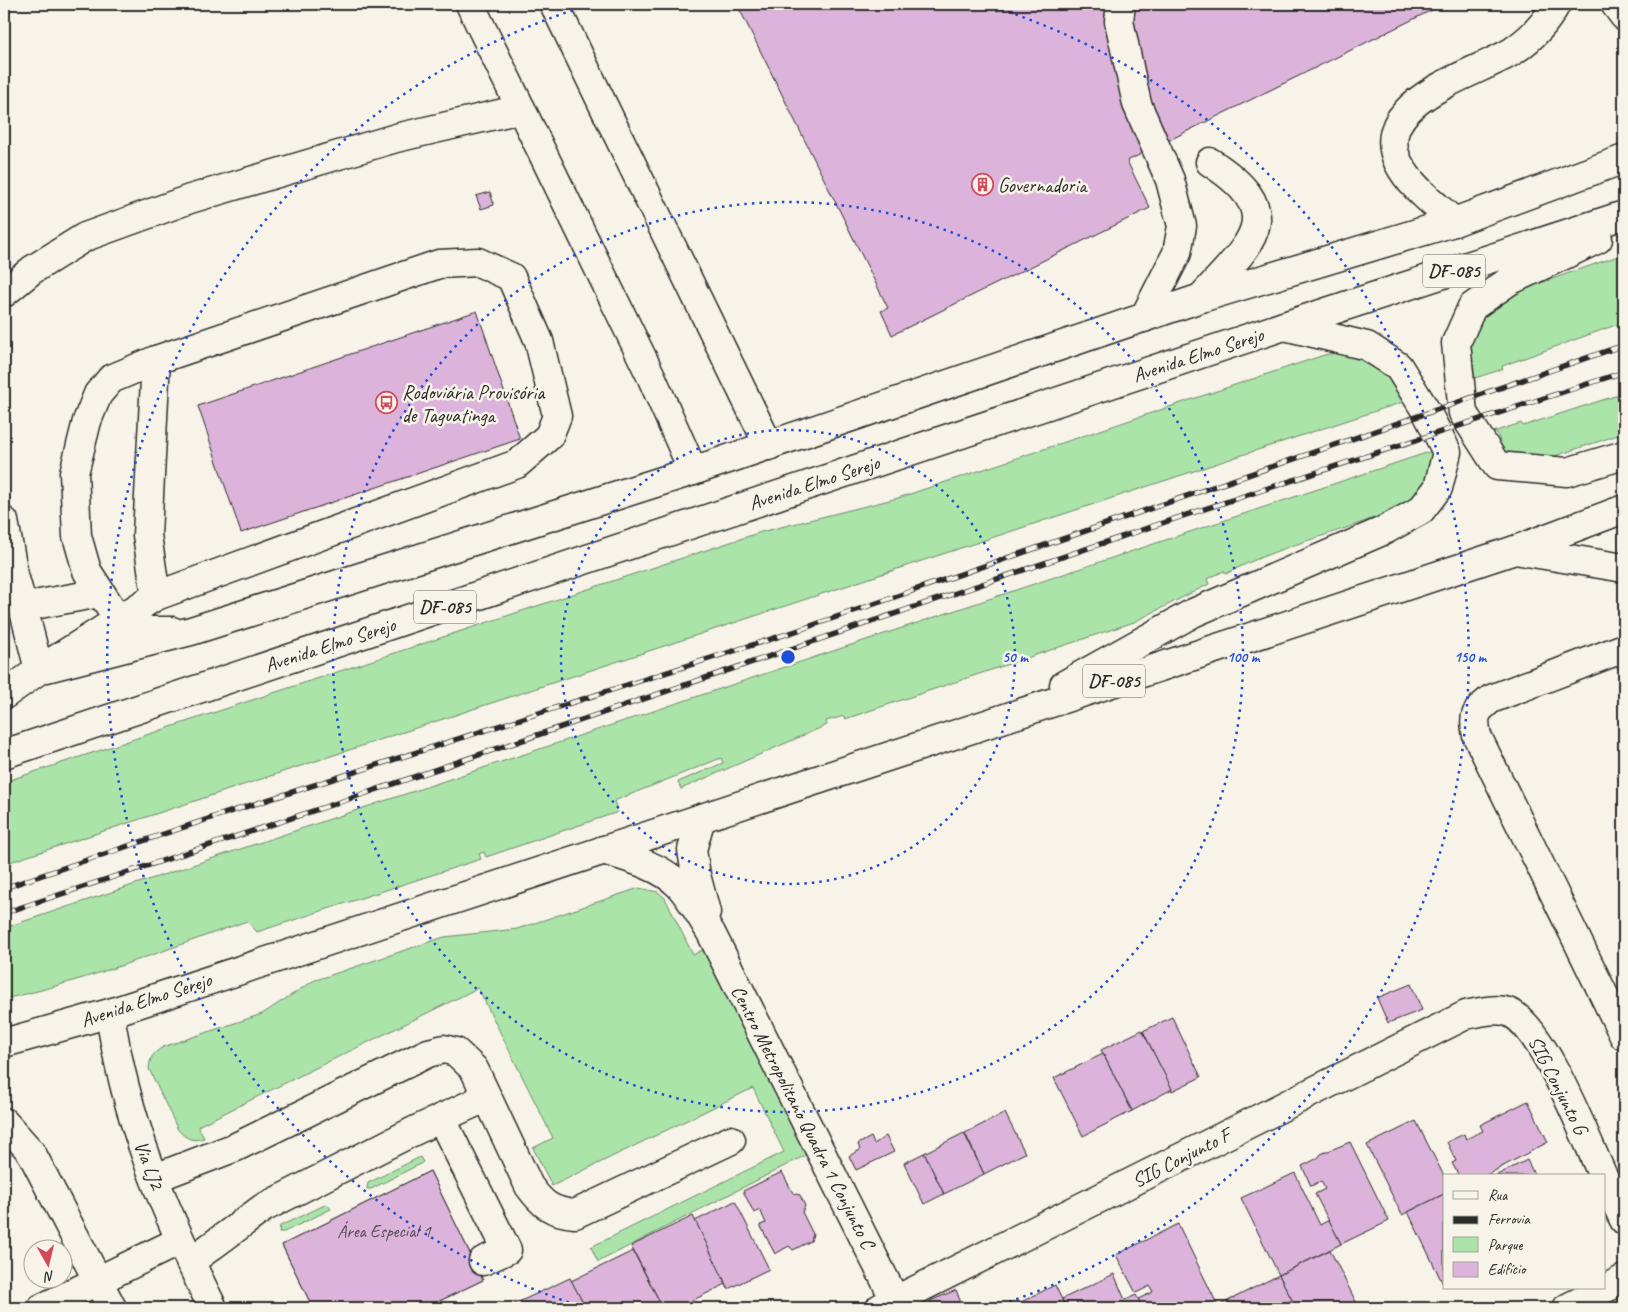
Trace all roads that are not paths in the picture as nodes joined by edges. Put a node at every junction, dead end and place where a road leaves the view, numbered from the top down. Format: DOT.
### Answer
graph roads {
  1 [pos="470,4"];
  2 [pos="554,4"];
  3 [pos="1121,4"];
  4 [pos="1556,4"];
  5 [pos="1616,4"];
  6 [pos="1624,16"];
  7 [pos="521,108"];
  8 [pos="1624,159"];
  9 [pos="1210,162"];
  10 [pos="1624,215"];
  11 [pos="1454,222"];
  12 [pos="1624,226"];
  13 [pos="4,293"];
  14 [pos="1201,298"];
  15 [pos="1144,318"];
  16 [pos="1284,326"];
  17 [pos="156,360"];
  18 [pos="769,446"];
  19 [pos="1624,455"];
  20 [pos="693,471"];
  21 [pos="1624,509"];
  22 [pos="4,520"];
  23 [pos="1515,550"];
  24 [pos="1624,568"];
  25 [pos="9,571"];
  26 [pos="100,593"];
  27 [pos="156,596"];
  28 [pos="23,607"];
  29 [pos="118,619"];
  30 [pos="191,631"];
  31 [pos="1624,648"];
  32 [pos="40,670"];
  33 [pos="4,695"];
  34 [pos="1011,715"];
  35 [pos="4,754"];
  36 [pos="700,818"];
  37 [pos="603,850"];
  38 [pos="711,933"];
  39 [pos="110,1013"];
  40 [pos="1466,1014"];
  41 [pos="1624,1036"];
  42 [pos="4,1043"];
  43 [pos="487,1097"];
  44 [pos="441,1118"];
  45 [pos="4,1122"];
  46 [pos="731,1140"];
  47 [pos="1603,1174"];
  48 [pos="155,1178"];
  49 [pos="1606,1181"];
  50 [pos="1624,1220"];
  51 [pos="184,1251"];
  52 [pos="483,1261"];
  53 [pos="1624,1279"];
  54 [pos="99,1280"];
  55 [pos="1606,1288"];
  56 [pos="1602,1290"];
  57 [pos="891,1306"];
  58 [pos="42,1308"];
  59 [pos="112,1308"];
  60 [pos="213,1308"];
  61 [pos="1567,1308"];
  1 -- 7 [label="main road"];
  2 -- 18 [label="main road"];
  3 -- 15 [label="main road"];
  4 -- 11 [label="main road"];
  5 -- 6 [label="main road"];
  7 -- 13 [label="main road"];
  7 -- 20 [label="main road"];
  8 -- 11 [label="main road"];
  9 -- 14 [label="main road"];
  10 -- 16 [label="main road, Avenida Elmo Serejo / DF-085"];
  11 -- 14 [label="main road"];
  12 -- 19 [label="main road"];
  14 -- 15 [label="main road"];
  15 -- 18 [label="main road"];
  16 -- 34 [label="main road"];
  16 -- 35 [label="main road, Avenida Elmo Serejo / DF-085"];
  17 -- 26 [label="main road"];
  17 -- 27 [label="main road"];
  17 -- 27 [label="main road"];
  18 -- 20 [label="main road"];
  20 -- 30 [label="main road"];
  21 -- 23 [label="main road, Avenida Elmo Serejo / DF-085"];
  22 -- 25 [label="main road"];
  23 -- 24 [label="main road"];
  23 -- 34 [label="main road, Avenida Elmo Serejo / DF-085"];
  25 -- 28 [label="main road"];
  26 -- 28 [label="main road"];
  26 -- 29 [label="main road"];
  27 -- 29 [label="main road"];
  28 -- 32 [label="main road"];
  29 -- 30 [label="main road"];
  29 -- 32 [label="main road"];
  30 -- 32 [label="main road"];
  31 -- 41 [label="main road"];
  32 -- 33 [label="main road"];
  34 -- 36 [label="main road, Avenida Elmo Serejo / DF-085"];
  36 -- 37 [label="main road, Avenida Elmo Serejo / DF-085"];
  36 -- 38 [label="main road"];
  37 -- 38 [label="main road"];
  37 -- 39 [label="main road, Avenida Elmo Serejo / DF-085"];
  38 -- 57 [label="main road, Centro Metropolitano Quadra 1 Conjunto C"];
  39 -- 42 [label="main road, Avenida Elmo Serejo / DF-085"];
  39 -- 48 [label="main road, Via LJ2"];
  40 -- 47 [label="main road, SIG Conjunto G"];
  40 -- 57 [label="main road, SIG Conjunto F"];
  43 -- 44 [label="main road"];
  43 -- 46 [label="main road"];
  43 -- 48 [label="main road"];
  44 -- 51 [label="main road"];
  44 -- 52 [label="main road"];
  45 -- 54 [label="main road"];
  48 -- 51 [label="main road, Via LJ2"];
  49 -- 50 [label="main road, SIG Conjunto G"];
  51 -- 54 [label="main road"];
  51 -- 60 [label="main road, Via LJ2"];
  53 -- 55 [label="main road"];
  54 -- 58 [label="main road"];
  54 -- 59 [label="main road"];
  56 -- 61 [label="main road"];
}
